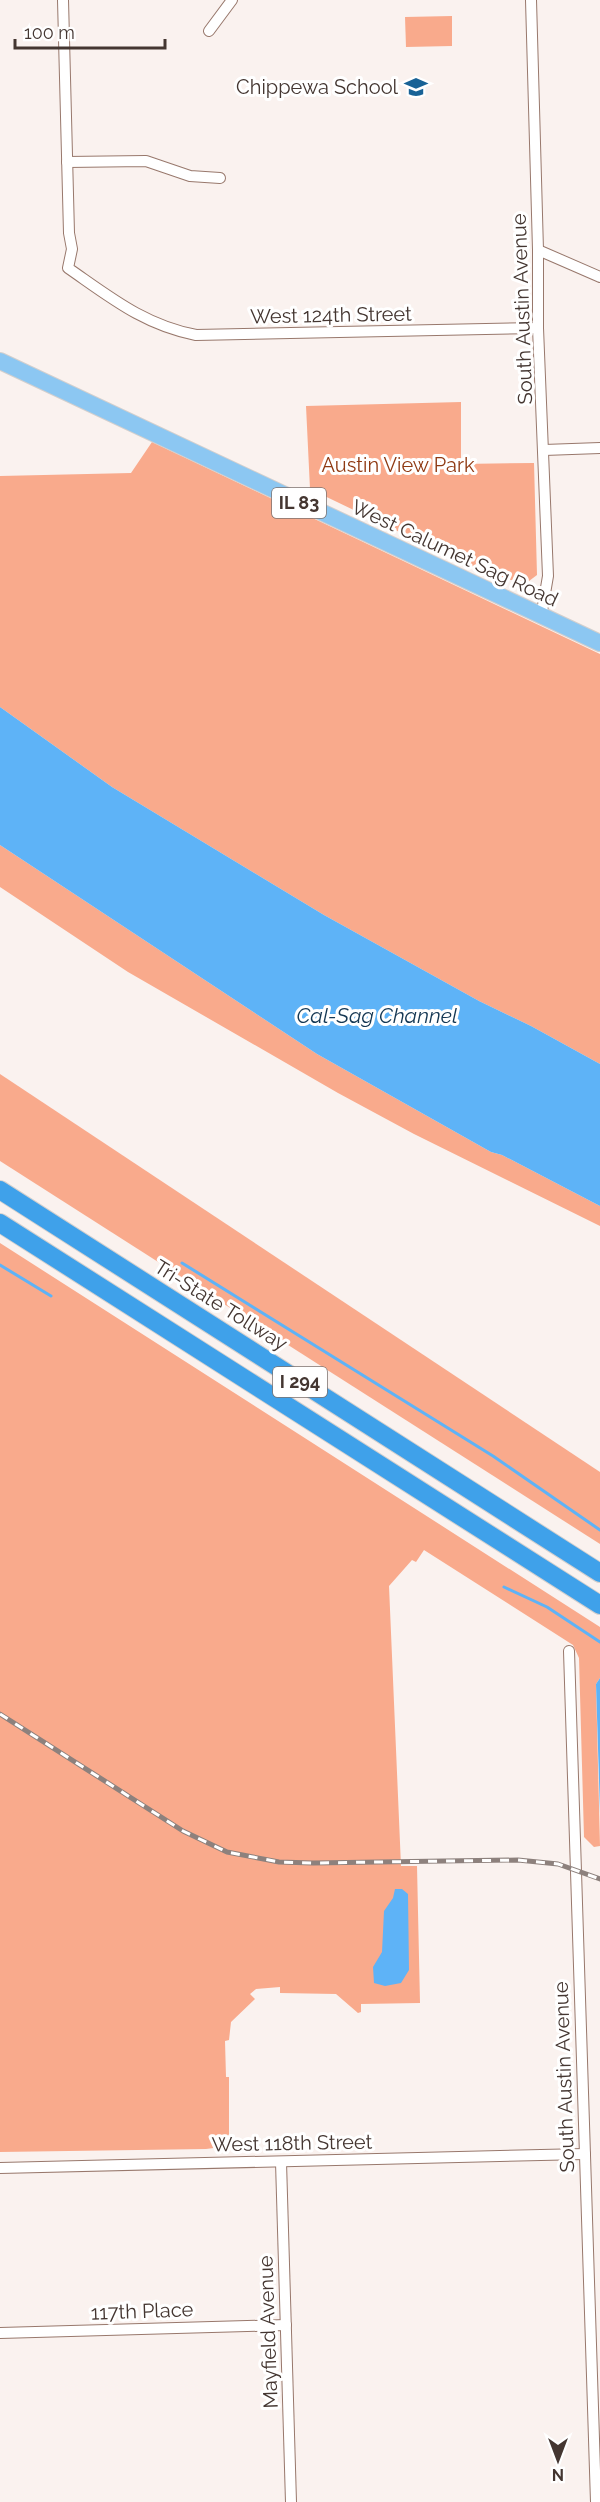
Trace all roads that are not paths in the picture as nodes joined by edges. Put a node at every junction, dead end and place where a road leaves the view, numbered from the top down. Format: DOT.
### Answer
graph roads {
  1 [pos="63,0"];
  2 [pos="232,0"];
  3 [pos="531,0"];
  4 [pos="209,31"];
  5 [pos="67,162"];
  6 [pos="220,178"];
  7 [pos="538,250"];
  8 [pos="600,277"];
  9 [pos="538,328"];
  10 [pos="0,361"];
  11 [pos="600,448"];
  12 [pos="544,450"];
  13 [pos="541,617"];
  14 [pos="600,643"];
  15 [pos="0,1190"];
  16 [pos="0,1223"];
  17 [pos="600,1573"];
  18 [pos="600,1605"];
  19 [pos="569,1651"];
  20 [pos="585,2154"];
  21 [pos="281,2162"];
  22 [pos="0,2168"];
  23 [pos="286,2325"];
  24 [pos="0,2333"];
  25 [pos="291,2502"];
  26 [pos="596,2502"];
  1 -- 5 [label="street"];
  2 -- 4 [label="street"];
  3 -- 7 [label="street, South Austin Avenue"];
  5 -- 6 [label="street"];
  5 -- 9 [label="street, West 124th Street"];
  7 -- 8 [label="street"];
  7 -- 9 [label="street, South Austin Avenue"];
  9 -- 12 [label="street, South Austin Avenue"];
  10 -- 13 [label="main road, West Calumet Sag Road / IL 83"];
  11 -- 12 [label="street"];
  12 -- 13 [label="street, South Austin Avenue"];
  13 -- 14 [label="main road, West Calumet Sag Road / IL 83"];
  15 -- 17 [label="highway, Tri-State Tollway / I 294"];
  16 -- 18 [label="highway, I 294"];
  19 -- 20 [label="street, South Austin Avenue"];
  20 -- 21 [label="street, West 118th Street"];
  20 -- 26 [label="street, South Austin Avenue"];
  21 -- 22 [label="street, West 118th Street"];
  21 -- 23 [label="street, Mayfield Avenue"];
  23 -- 24 [label="street, 117th Place"];
  23 -- 25 [label="street, Mayfield Avenue"];
}
